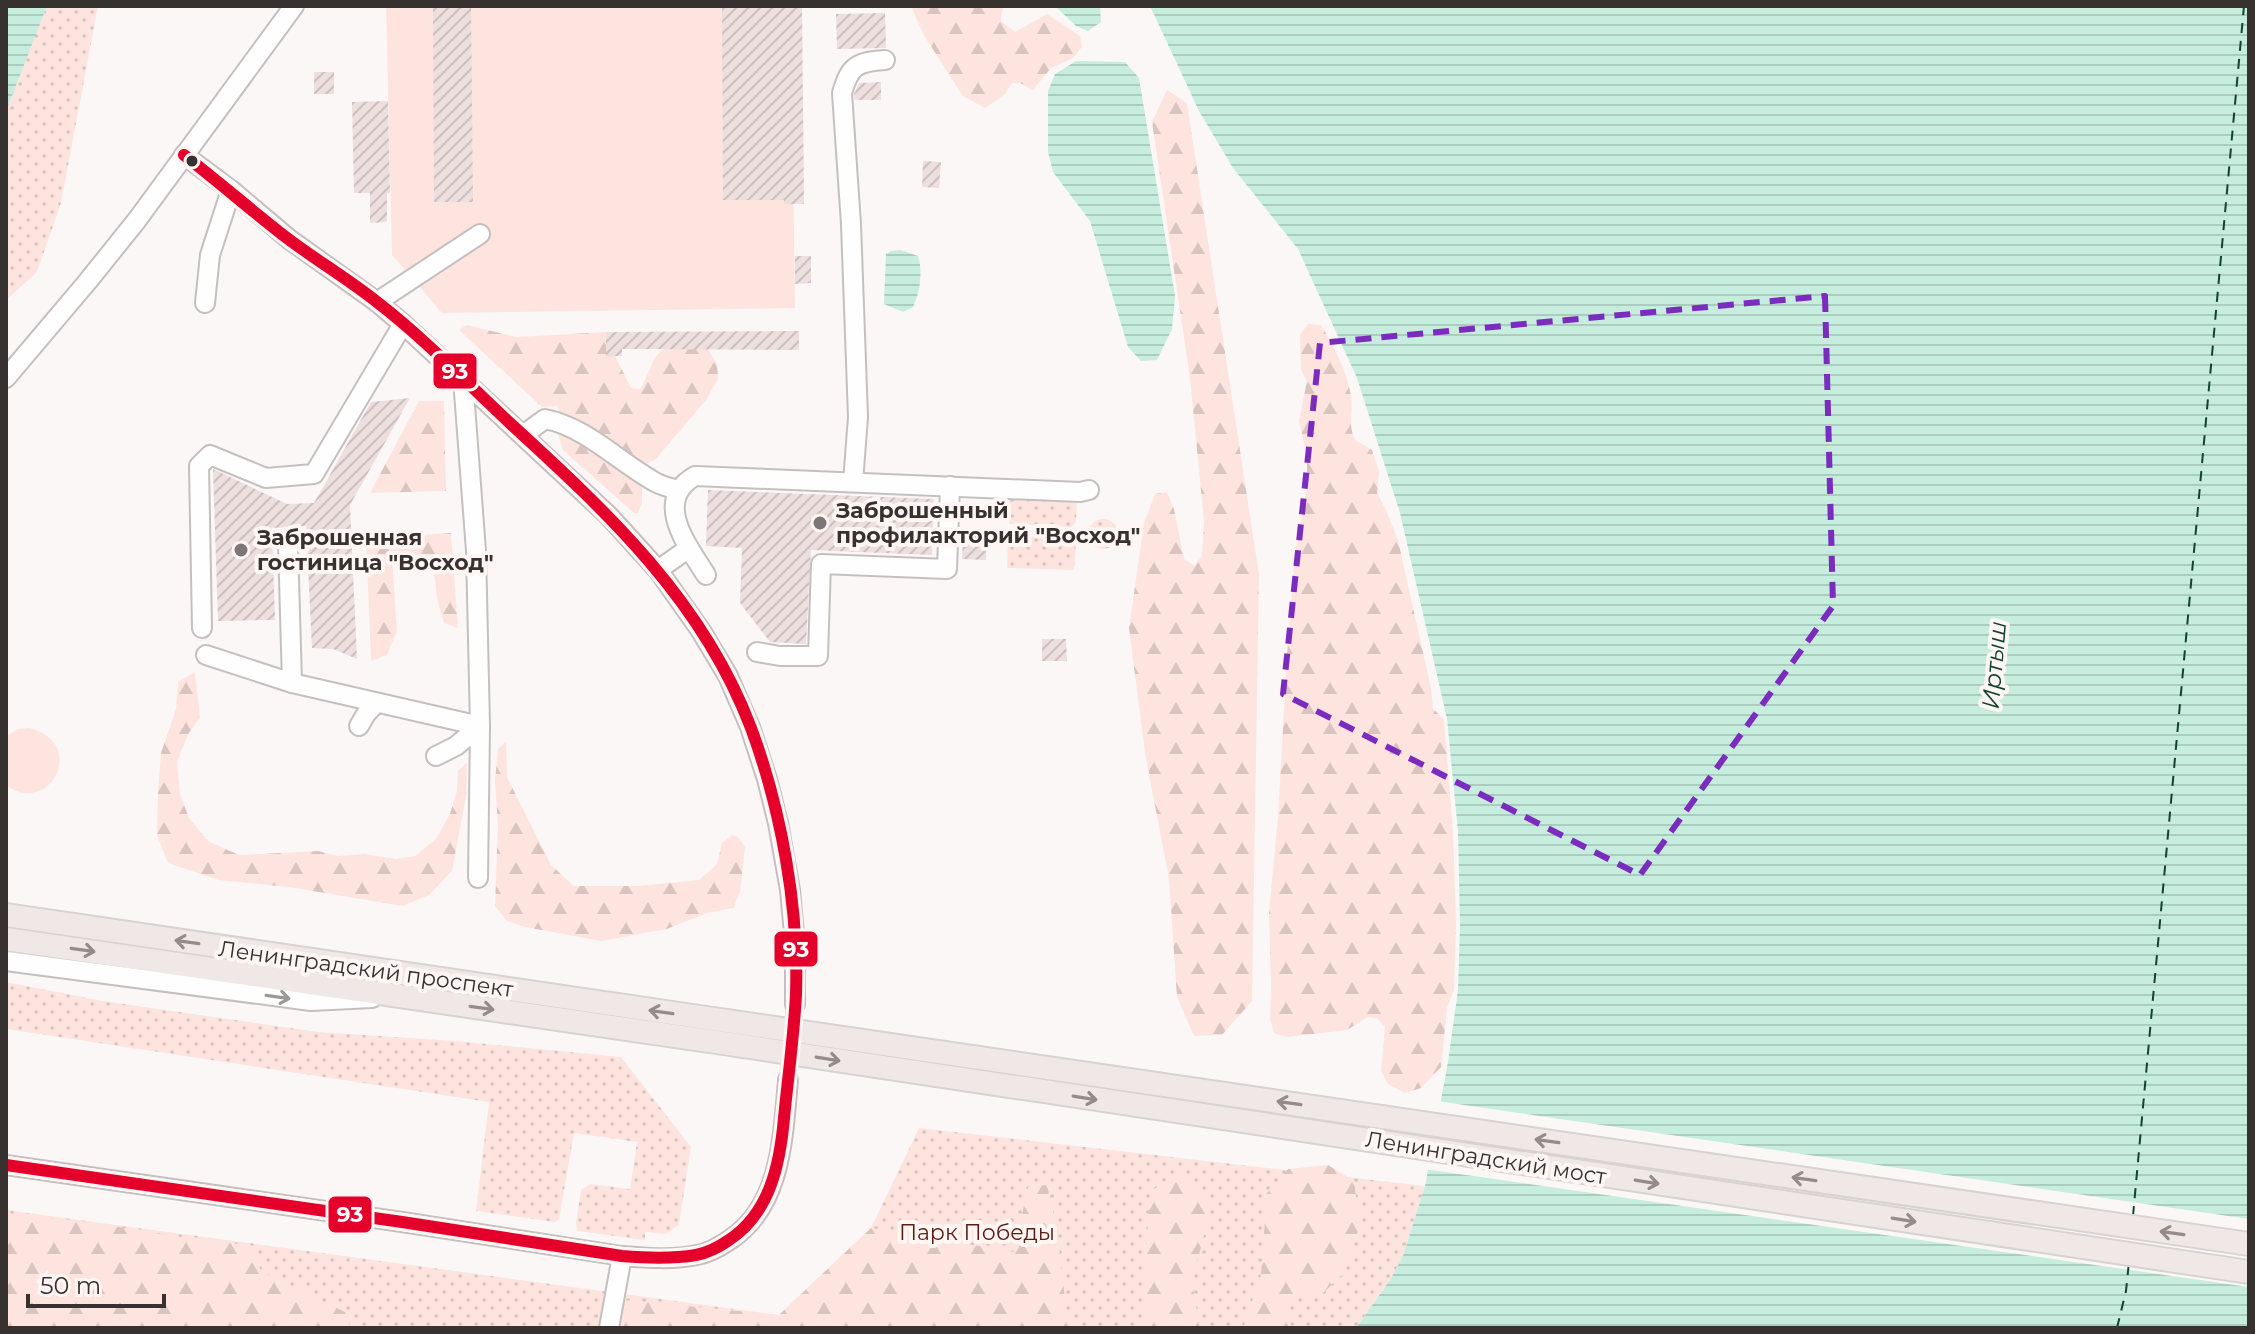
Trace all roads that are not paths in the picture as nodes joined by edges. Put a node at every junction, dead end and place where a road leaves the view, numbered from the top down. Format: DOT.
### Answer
graph roads {
  1 [pos="294,6"];
  2 [pos="885,60"];
  3 [pos="184,155"];
  4 [pos="231,190"];
  5 [pos="480,234"];
  6 [pos="377,302"];
  7 [pos="205,303"];
  8 [pos="403,324"];
  9 [pos="6,378"];
  10 [pos="463,379"];
  11 [pos="525,443"];
  12 [pos="853,482"];
  13 [pos="950,486"];
  14 [pos="678,490"];
  15 [pos="1089,490"];
  16 [pos="288,544"];
  17 [pos="689,548"];
  18 [pos="658,570"];
  19 [pos="706,575"];
  20 [pos="202,628"];
  21 [pos="757,652"];
  22 [pos="206,655"];
  23 [pos="292,683"];
  24 [pos="376,703"];
  25 [pos="359,726"];
  26 [pos="480,726"];
  27 [pos="436,756"];
  28 [pos="478,878"];
  29 [pos="6,915"];
  30 [pos="6,939"];
  31 [pos="6,961"];
  32 [pos="405,997"];
  33 [pos="795,1004"];
  34 [pos="727,1021"];
  35 [pos="723,1043"];
  36 [pos="788,1080"];
  37 [pos="6,1165"];
  38 [pos="2249,1244"];
  39 [pos="622,1256"];
  40 [pos="2249,1272"];
  41 [pos="609,1328"];
  1 -- 3 [label="street"];
  2 -- 12 [label="street"];
  3 -- 4 [label="street"];
  3 -- 9 [label="street"];
  4 -- 6 [label="street"];
  4 -- 7 [label="street"];
  5 -- 6 [label="street"];
  6 -- 8 [label="street"];
  8 -- 10 [label="street"];
  8 -- 20 [label="street"];
  10 -- 11 [label="street"];
  10 -- 26 [label="street"];
  11 -- 14 [label="street"];
  11 -- 18 [label="street"];
  12 -- 13 [label="street"];
  12 -- 14 [label="street"];
  13 -- 15 [label="street"];
  13 -- 21 [label="street"];
  14 -- 17 [label="street"];
  16 -- 23 [label="street"];
  17 -- 18 [label="street"];
  17 -- 19 [label="street"];
  18 -- 33 [label="street"];
  22 -- 23 [label="street"];
  23 -- 24 [label="street"];
  24 -- 25 [label="street"];
  24 -- 26 [label="street"];
  26 -- 27 [label="street"];
  26 -- 28 [label="street"];
  34 -- 29 [label="main road, Ленинградский проспект, one-way"];
  30 -- 32 [label="main road, Ленинградский проспект, one-way"];
  31 -- 32 [label="street, one-way"];
  32 -- 35 [label="main road, Ленинградский проспект, one-way"];
  38 -- 34 [label="main road, Ленинградский мост, one-way, bridge"];
  35 -- 40 [label="main road, Ленинградский мост, one-way, bridge"];
  36 -- 39 [label="street"];
  37 -- 39 [label="street"];
  39 -- 41 [label="street"];
}
